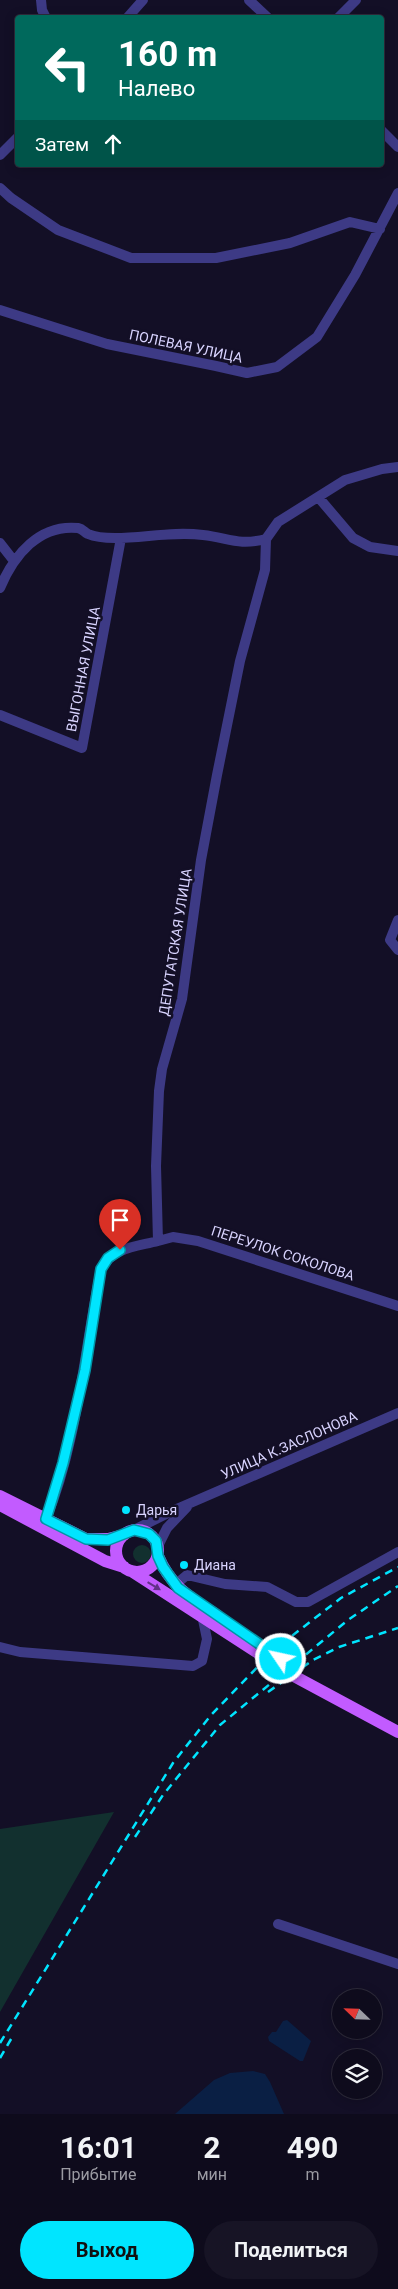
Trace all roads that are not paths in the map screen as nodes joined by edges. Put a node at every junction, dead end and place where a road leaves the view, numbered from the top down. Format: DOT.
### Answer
graph roads {
  1 [pos="41,0"];
  2 [pos="142,0"];
  3 [pos="249,0"];
  4 [pos="356,0"];
  5 [pos="45,15"];
  6 [pos="130,15"];
  7 [pos="265,15"];
  8 [pos="341,15"];
  9 [pos="384,133"];
  10 [pos="15,139"];
  11 [pos="398,147"];
  12 [pos="0,155"];
  13 [pos="0,188"];
  14 [pos="398,193"];
  15 [pos="380,229"];
  16 [pos="0,310"];
  17 [pos="398,467"];
  18 [pos="319,498"];
  19 [pos="121,538"];
  20 [pos="266,539"];
  21 [pos="0,543"];
  22 [pos="398,551"];
  23 [pos="14,561"];
  24 [pos="0,588"];
  25 [pos="0,715"];
  26 [pos="398,920"];
  27 [pos="398,950"];
  28 [pos="158,1241"];
  29 [pos="398,1306"];
  30 [pos="398,1413"];
  31 [pos="0,1496"];
  32 [pos="192,1503"];
  33 [pos="0,1505"];
  34 [pos="46,1519"];
  35 [pos="129,1533"];
  36 [pos="158,1551"];
  37 [pos="398,1552"];
  38 [pos="128,1570"];
  39 [pos="175,1585"];
  40 [pos="202,1615"];
  41 [pos="0,1647"];
  42 [pos="398,1724"];
  43 [pos="398,1732"];
  44 [pos="278,1924"];
  45 [pos="398,1964"];
  1 -- 5 [label="street"];
  2 -- 6 [label="street"];
  3 -- 7 [label="street"];
  4 -- 8 [label="street"];
  9 -- 11 [label="street"];
  10 -- 12 [label="street"];
  13 -- 15 [label="street"];
  14 -- 15 [label="street, ПОЛЕВАЯ УЛИЦА"];
  15 -- 16 [label="street, ПОЛЕВАЯ УЛИЦА"];
  17 -- 18 [label="street"];
  18 -- 20 [label="street"];
  18 -- 22 [label="street"];
  19 -- 20 [label="street"];
  19 -- 23 [label="street"];
  19 -- 25 [label="street, ВЫГОННАЯ УЛИЦА"];
  20 -- 28 [label="street, ДЕПУТАТСКАЯ УЛИЦА"];
  21 -- 23 [label="street"];
  23 -- 24 [label="street"];
  26 -- 27 [label="street"];
  28 -- 29 [label="street, ПЕРЕУЛОК СОКОЛОВА"];
  28 -- 34 [label="street"];
  30 -- 32 [label="street, УЛИЦА К.ЗАСЛОНОВА"];
  31 -- 34 [label="main road"];
  32 -- 35 [label="street, УЛИЦА К.ЗАСЛОНОВА"];
  32 -- 36 [label="street, УЛИЦА К.ЗАСЛОНОВА"];
  33 -- 38 [label="main road"];
  34 -- 35 [label="main road"];
  35 -- 36 [label="main road"];
  35 -- 38 [label="main road"];
  36 -- 38 [label="main road"];
  36 -- 39 [label="main road"];
  37 -- 39 [label="street"];
  38 -- 40 [label="main road, one-way"];
  39 -- 42 [label="main road"];
  40 -- 41 [label="street"];
  40 -- 43 [label="main road"];
  44 -- 45 [label="street"];
}
